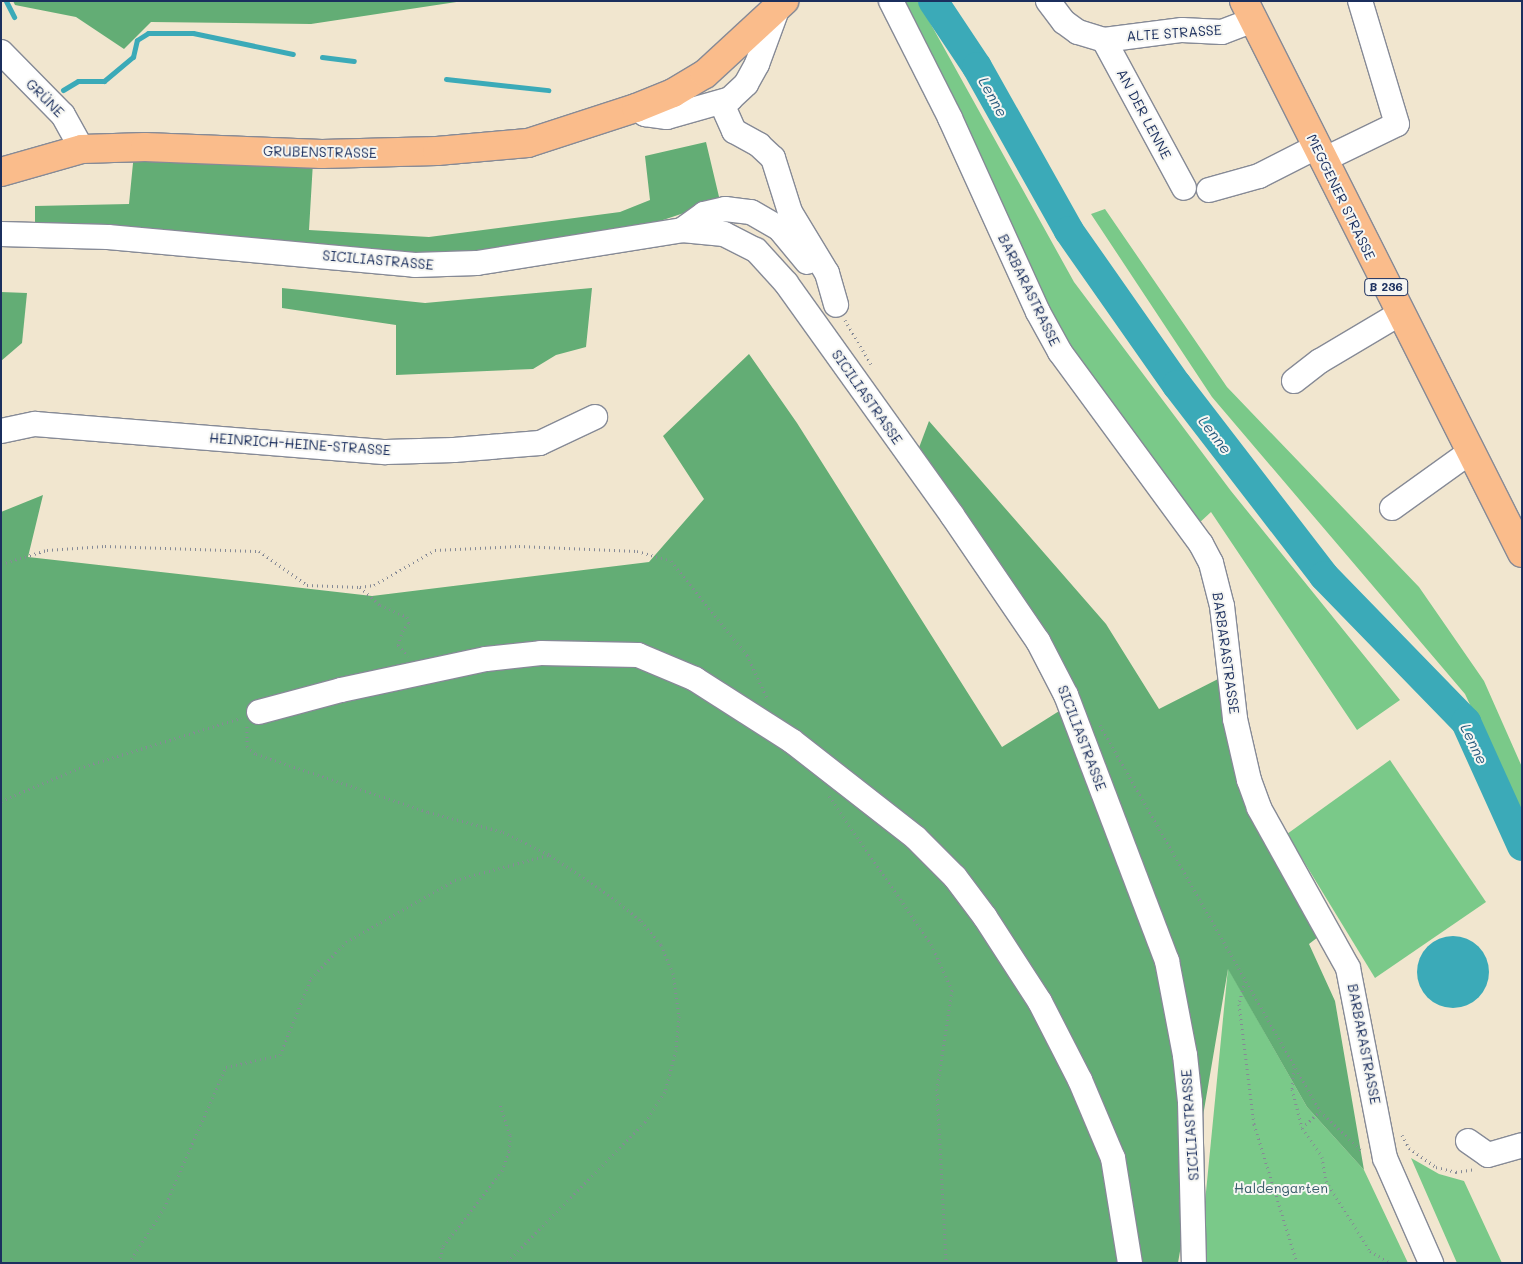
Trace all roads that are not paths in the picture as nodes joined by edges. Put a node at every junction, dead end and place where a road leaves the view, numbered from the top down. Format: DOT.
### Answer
graph roads {
  1 [pos="891,1"];
  2 [pos="1048,1"];
  3 [pos="1360,1"];
  4 [pos="781,4"];
  5 [pos="1248,11"];
  6 [pos="1104,40"];
  7 [pos="1,52"];
  8 [pos="722,104"];
  9 [pos="636,108"];
  10 [pos="82,149"];
  11 [pos="1320,153"];
  12 [pos="1,172"];
  13 [pos="1184,188"];
  14 [pos="1209,190"];
  15 [pos="682,230"];
  16 [pos="1,234"];
  17 [pos="1399,314"];
  18 [pos="1294,381"];
  19 [pos="595,417"];
  20 [pos="1,431"];
  21 [pos="1470,452"];
  22 [pos="1392,508"];
  23 [pos="1522,553"];
  24 [pos="259,712"];
  25 [pos="1468,1141"];
  26 [pos="1522,1145"];
  27 [pos="1130,1263"];
  28 [pos="1194,1263"];
  29 [pos="1431,1263"];
  1 -- 29 [label="street, BARBARASTRASSE"];
  2 -- 6 [label="street, ALTE STRASSE"];
  3 -- 11 [label="street"];
  4 -- 8 [label="street, GRUBENSTRASSE"];
  4 -- 9 [label="main road, GRUBENSTRASSE"];
  5 -- 6 [label="street, ALTE STRASSE"];
  5 -- 11 [label="main road, MEGGENER STRASSE / B 236"];
  6 -- 13 [label="street, AN DER LENNE"];
  7 -- 10 [label="street, GRÜNE"];
  8 -- 9 [label="street, GRUBENSTRASSE"];
  8 -- 15 [label="street"];
  9 -- 10 [label="main road, GRUBENSTRASSE"];
  10 -- 12 [label="main road, GRUBENSTRASSE"];
  11 -- 14 [label="street"];
  11 -- 17 [label="main road, MEGGENER STRASSE / B 236"];
  15 -- 16 [label="street, SICILIASTRASSE"];
  15 -- 28 [label="street, SICILIASTRASSE"];
  17 -- 18 [label="street"];
  17 -- 21 [label="main road, MEGGENER STRASSE / B 236"];
  19 -- 20 [label="street, HEINRICH-HEINE-STRASSE"];
  21 -- 22 [label="street"];
  21 -- 23 [label="main road, MEGGENER STRASSE / B 236"];
  24 -- 27 [label="street"];
  25 -- 26 [label="street"];
}
